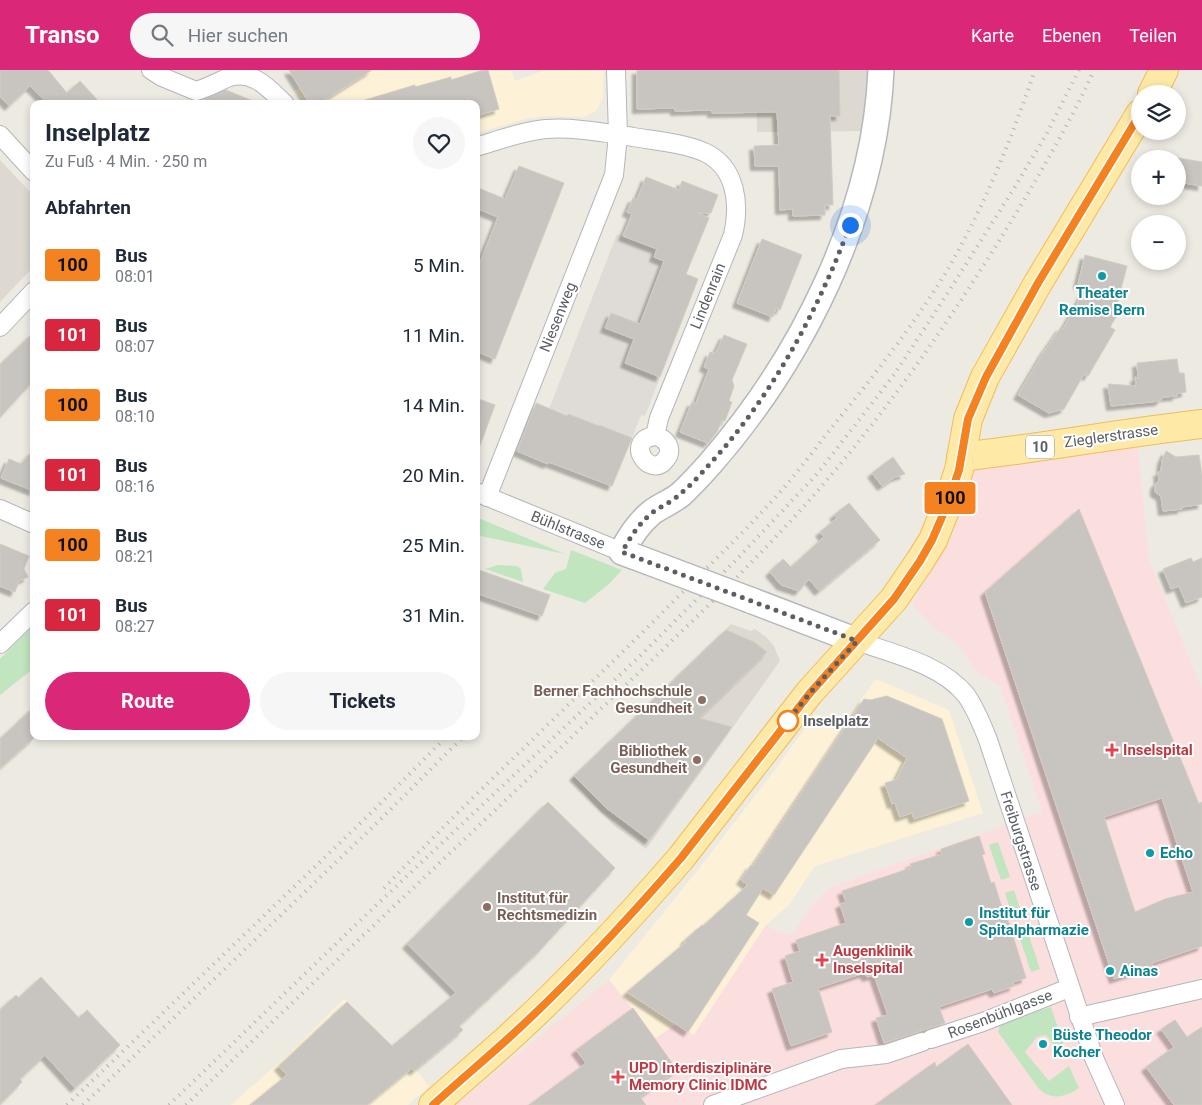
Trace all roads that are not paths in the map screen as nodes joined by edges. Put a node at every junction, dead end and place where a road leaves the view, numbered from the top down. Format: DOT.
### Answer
graph roads {
  1 [pos="151,70"];
  2 [pos="616,70"];
  3 [pos="880,70"];
  4 [pos="1164,70"];
  5 [pos="1156,85"];
  6 [pos="280,100"];
  7 [pos="1131,129"];
  8 [pos="0,135"];
  9 [pos="618,135"];
  10 [pos="480,146"];
  11 [pos="30,168"];
  12 [pos="30,295"];
  13 [pos="0,327"];
  14 [pos="1202,424"];
  15 [pos="655,436"];
  16 [pos="962,457"];
  17 [pos="482,495"];
  18 [pos="0,509"];
  19 [pos="30,522"];
  20 [pos="627,554"];
  21 [pos="30,614"];
  22 [pos="857,641"];
  23 [pos="0,644"];
  24 [pos="1069,988"];
  25 [pos="1202,989"];
  26 [pos="1079,1017"];
  27 [pos="433,1105"];
  28 [pos="713,1105"];
  29 [pos="1115,1105"];
  1 -- 6 [label="street"];
  2 -- 9 [label="street, Niesenweg"];
  3 -- 20 [label="main road"];
  4 -- 5 [label="main road"];
  7 -- 16 [label="main road"];
  8 -- 11 [label="street"];
  9 -- 10 [label="street"];
  9 -- 15 [label="street, Lindenrain"];
  9 -- 17 [label="street, Niesenweg"];
  12 -- 13 [label="street"];
  14 -- 16 [label="main road, Zieglerstrasse / 10"];
  16 -- 22 [label="main road"];
  17 -- 20 [label="street, Bühlstrasse"];
  18 -- 19 [label="street"];
  20 -- 22 [label="main road, Bühlstrasse, bridge"];
  21 -- 23 [label="street"];
  22 -- 24 [label="street, Freiburgstrasse"];
  22 -- 27 [label="main road"];
  24 -- 26 [label="street, Freiburgstrasse"];
  24 -- 28 [label="street, Rosenbühlgasse"];
  25 -- 26 [label="street"];
  26 -- 29 [label="street, Freiburgstrasse"];
}
